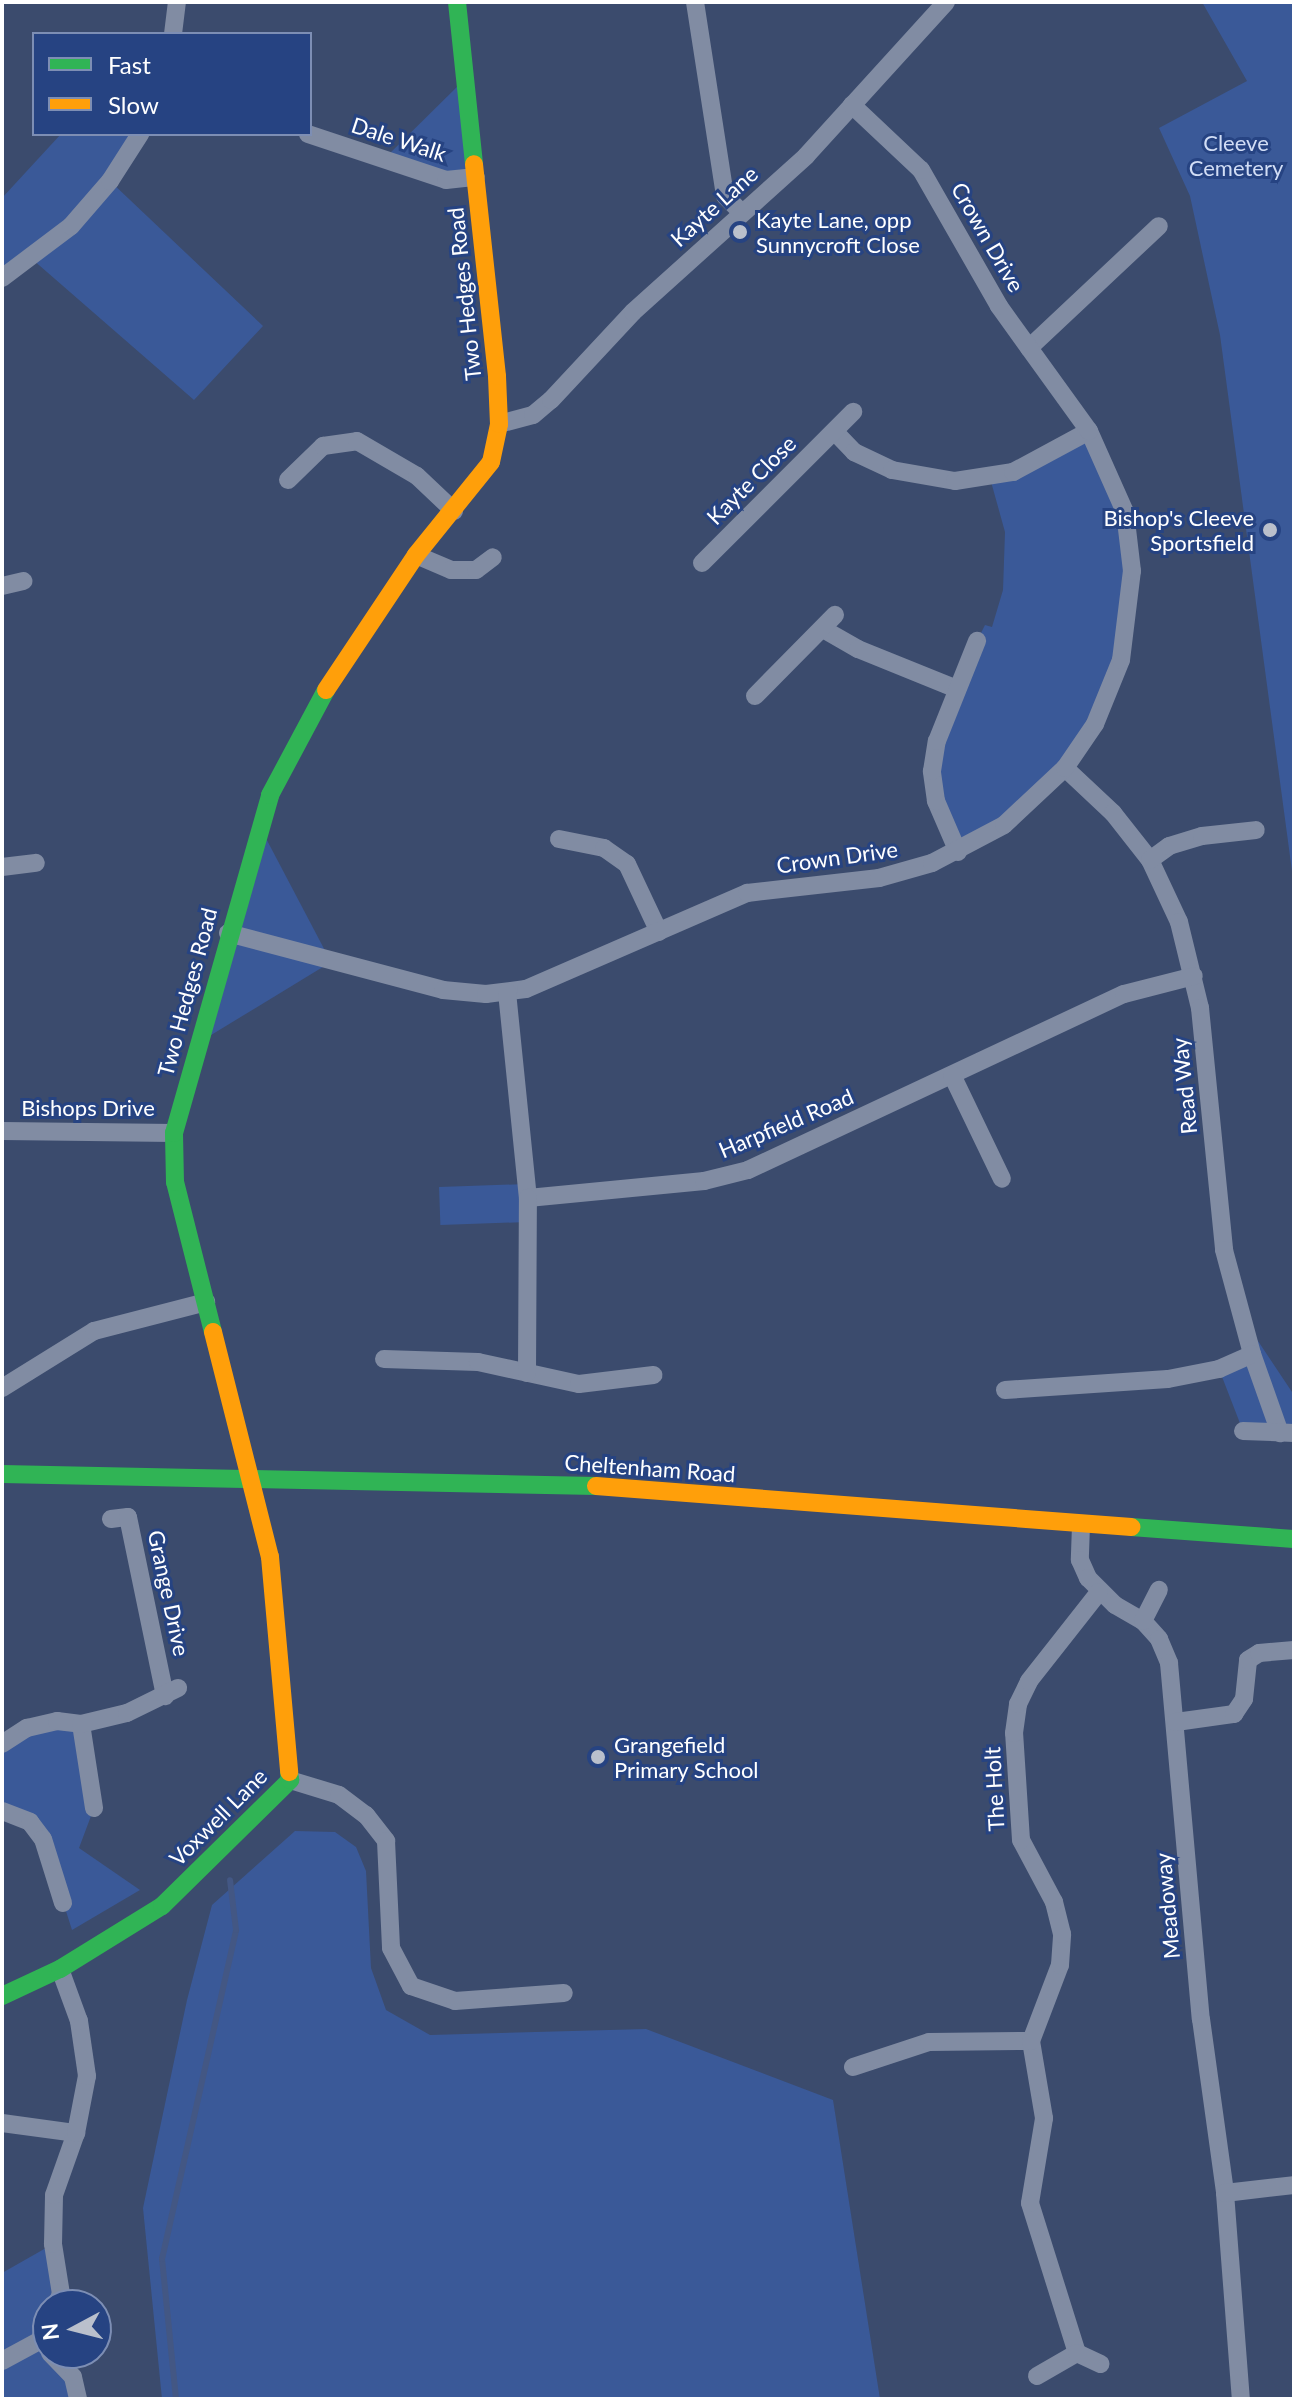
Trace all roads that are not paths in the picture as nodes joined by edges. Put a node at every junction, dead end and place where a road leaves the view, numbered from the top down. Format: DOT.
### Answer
graph roads {
  1 [pos="177,2"];
  2 [pos="457,2"];
  3 [pos="695,2"];
  4 [pos="946,2"];
  5 [pos="173,32"];
  6 [pos="852,105"];
  7 [pos="312,135"];
  8 [pos="139,136"];
  9 [pos="476,177"];
  10 [pos="742,213"];
  11 [pos="1159,226"];
  12 [pos="2,278"];
  13 [pos="1029,348"];
  14 [pos="853,412"];
  15 [pos="499,424"];
  16 [pos="1089,431"];
  17 [pos="835,432"];
  18 [pos="288,480"];
  19 [pos="454,511"];
  20 [pos="416,555"];
  21 [pos="493,557"];
  22 [pos="702,563"];
  23 [pos="23,581"];
  24 [pos="2,586"];
  25 [pos="977,641"];
  26 [pos="957,689"];
  27 [pos="755,696"];
  28 [pos="1065,768"];
  29 [pos="1256,830"];
  30 [pos="559,839"];
  31 [pos="958,852"];
  32 [pos="1150,860"];
  33 [pos="36,863"];
  34 [pos="2,867"];
  35 [pos="659,932"];
  36 [pos="228,933"];
  37 [pos="1194,976"];
  38 [pos="507,992"];
  39 [pos="952,1075"];
  40 [pos="2,1131"];
  41 [pos="174,1133"];
  42 [pos="1002,1179"];
  43 [pos="528,1198"];
  44 [pos="206,1302"];
  45 [pos="1252,1354"];
  46 [pos="384,1359"];
  47 [pos="527,1373"];
  48 [pos="653,1375"];
  49 [pos="2,1388"];
  50 [pos="1005,1390"];
  51 [pos="1243,1431"];
  52 [pos="1287,1433"];
  53 [pos="2,1474"];
  54 [pos="253,1476"];
  55 [pos="111,1519"];
  56 [pos="1081,1525"];
  57 [pos="1294,1539"];
  58 [pos="1159,1590"];
  59 [pos="1099,1592"];
  60 [pos="1143,1621"];
  61 [pos="1294,1650"];
  62 [pos="1176,1722"];
  63 [pos="81,1724"];
  64 [pos="2,1744"];
  65 [pos="290,1780"];
  66 [pos="94,1808"];
  67 [pos="2,1811"];
  68 [pos="63,1903"];
  69 [pos="60,1969"];
  70 [pos="564,1993"];
  71 [pos="2,1996"];
  72 [pos="1031,2041"];
  73 [pos="853,2067"];
  74 [pos="2,2123"];
  75 [pos="76,2133"];
  76 [pos="1294,2185"];
  77 [pos="1225,2193"];
  78 [pos="60,2289"];
  79 [pos="32,2352"];
  80 [pos="1077,2353"];
  81 [pos="2,2361"];
  82 [pos="1101,2364"];
  83 [pos="66,2369"];
  84 [pos="1037,2376"];
  85 [pos="78,2399"];
  86 [pos="1241,2399"];
  1 -- 5 [label="street"];
  2 -- 9 [label="street, Two Hedges Road"];
  3 -- 10 [label="street"];
  4 -- 6 [label="street, Kayte Lane"];
  6 -- 10 [label="street, Kayte Lane"];
  6 -- 13 [label="street, Crown Drive"];
  7 -- 9 [label="street, Dale Walk"];
  8 -- 12 [label="street"];
  9 -- 15 [label="street, Two Hedges Road"];
  10 -- 15 [label="street, Kayte Lane"];
  11 -- 13 [label="street"];
  13 -- 16 [label="street, Crown Drive"];
  14 -- 17 [label="street, Kayte Close"];
  15 -- 19 [label="street, Two Hedges Road"];
  16 -- 17 [label="street"];
  16 -- 28 [label="street, Crown Drive"];
  17 -- 22 [label="street, Kayte Close"];
  18 -- 19 [label="street"];
  19 -- 20 [label="street, Two Hedges Road"];
  20 -- 21 [label="street"];
  20 -- 36 [label="street, Two Hedges Road"];
  23 -- 24 [label="street"];
  25 -- 26 [label="street"];
  26 -- 27 [label="street"];
  26 -- 31 [label="street"];
  28 -- 31 [label="street, Crown Drive"];
  28 -- 32 [label="street, Read Way"];
  29 -- 32 [label="street"];
  30 -- 35 [label="street"];
  31 -- 35 [label="street, Crown Drive"];
  32 -- 37 [label="street, Read Way"];
  33 -- 34 [label="street"];
  35 -- 38 [label="street, Crown Drive"];
  36 -- 38 [label="street, Crown Drive"];
  36 -- 41 [label="street, Two Hedges Road"];
  37 -- 39 [label="street, Harpfield Road"];
  37 -- 45 [label="street, Read Way"];
  38 -- 43 [label="street"];
  39 -- 42 [label="street"];
  39 -- 43 [label="street, Harpfield Road"];
  40 -- 41 [label="street, Bishops Drive"];
  41 -- 44 [label="street, Two Hedges Road"];
  43 -- 47 [label="street"];
  44 -- 49 [label="street"];
  44 -- 54 [label="street, Two Hedges Road"];
  45 -- 50 [label="street"];
  45 -- 52 [label="street, Read Way"];
  46 -- 47 [label="street"];
  47 -- 48 [label="street"];
  51 -- 52 [label="street"];
  53 -- 54 [label="street, Cheltenham Road"];
  54 -- 56 [label="street, Cheltenham Road"];
  54 -- 65 [label="street, Voxwell Lane"];
  55 -- 63 [label="street, Grange Drive"];
  56 -- 57 [label="street, Cheltenham Road"];
  56 -- 59 [label="street, Meadoway"];
  58 -- 60 [label="street"];
  59 -- 60 [label="street, Meadoway"];
  59 -- 72 [label="street, The Holt"];
  60 -- 62 [label="street, Meadoway"];
  61 -- 62 [label="street"];
  62 -- 77 [label="street, Meadoway"];
  63 -- 64 [label="street, Grange Drive"];
  63 -- 66 [label="street"];
  65 -- 69 [label="street, Voxwell Lane"];
  65 -- 70 [label="street"];
  67 -- 68 [label="street"];
  69 -- 71 [label="street, Voxwell Lane"];
  69 -- 75 [label="street"];
  72 -- 73 [label="street"];
  72 -- 80 [label="street"];
  74 -- 75 [label="street"];
  75 -- 78 [label="street"];
  76 -- 77 [label="street"];
  77 -- 86 [label="street, Meadoway"];
  79 -- 81 [label="street"];
  80 -- 82 [label="street"];
  80 -- 84 [label="street"];
  83 -- 85 [label="street"];
}
